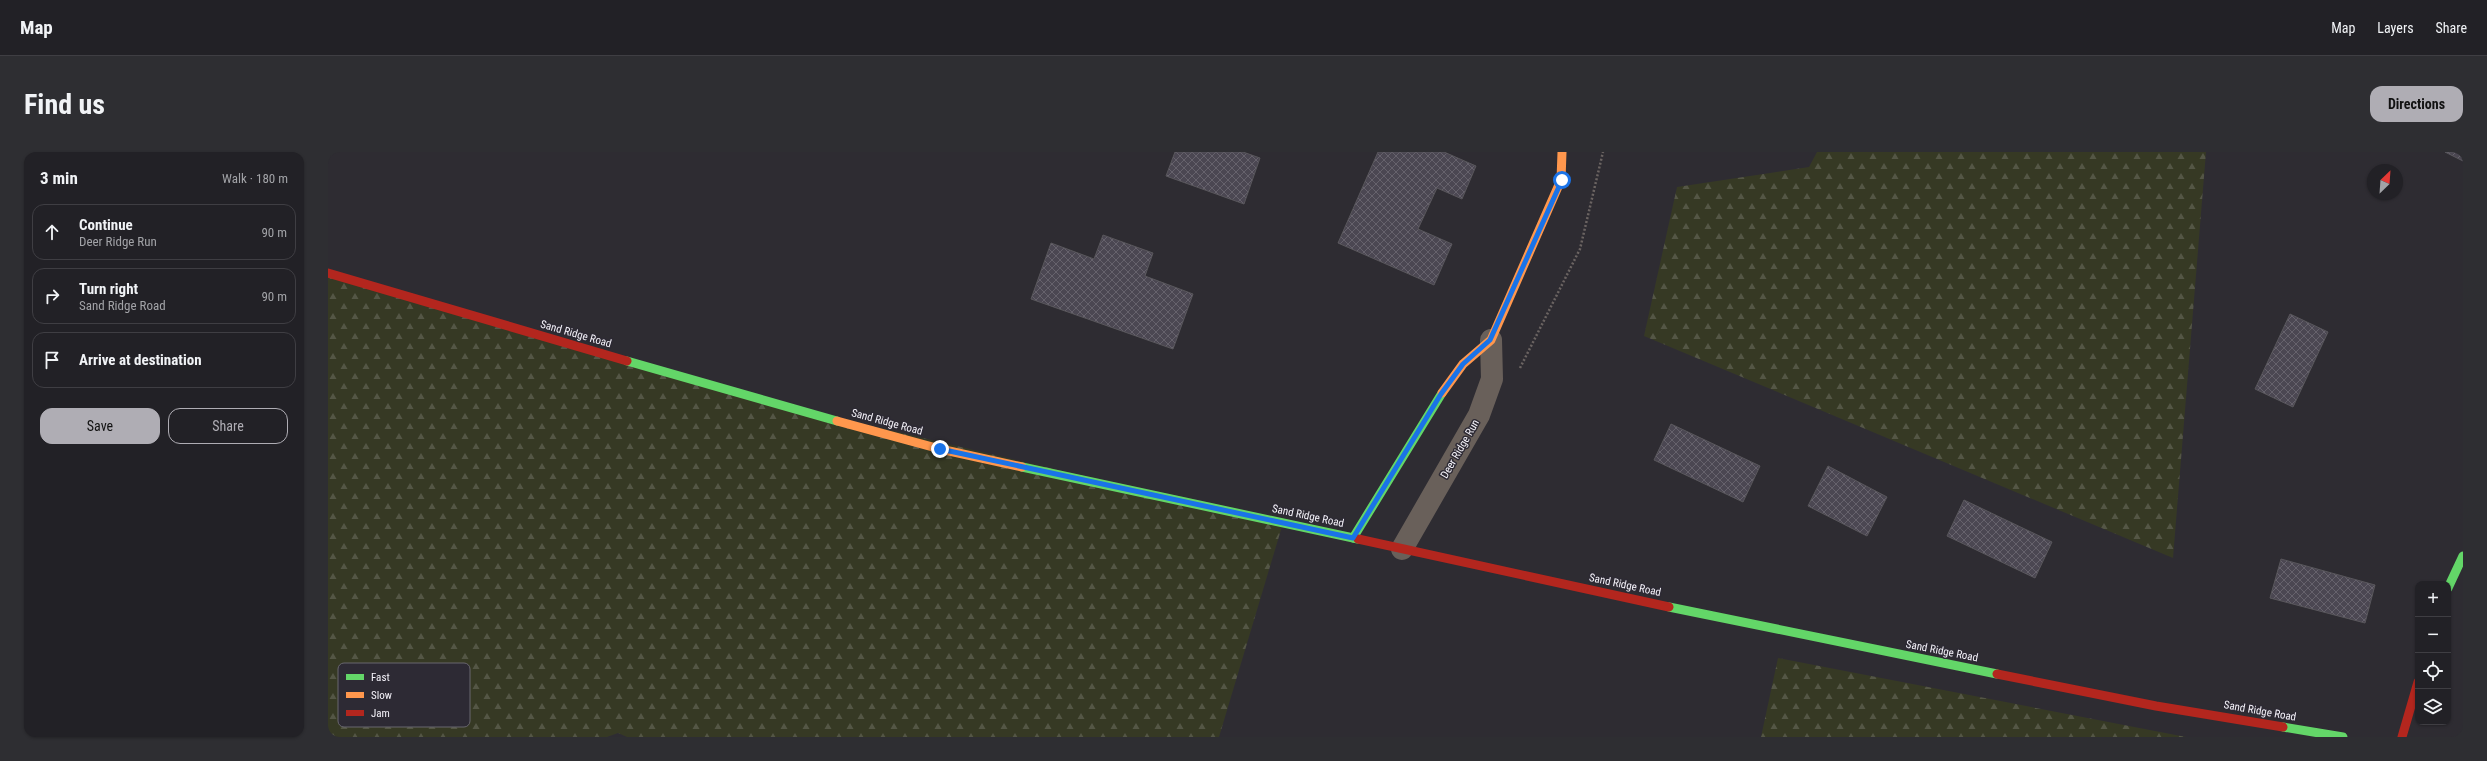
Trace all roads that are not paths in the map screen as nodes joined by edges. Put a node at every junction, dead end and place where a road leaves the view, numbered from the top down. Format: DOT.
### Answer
graph roads {
  1 [pos="1562,152"];
  2 [pos="328,273"];
  3 [pos="1490,340"];
  4 [pos="1353,538"];
  5 [pos="1402,549"];
  6 [pos="2463,556"];
  7 [pos="2451,582"];
  8 [pos="2416,689"];
  9 [pos="2343,737"];
  10 [pos="2402,737"];
  1 -- 3 [label="street, Deer Ridge Run"];
  2 -- 4 [label="street, Sand Ridge Road"];
  3 -- 4 [label="street, Deer Ridge Run"];
  3 -- 5 [label="street, Deer Ridge Run"];
  4 -- 5 [label="street, Sand Ridge Road"];
  5 -- 9 [label="street, Sand Ridge Road"];
  6 -- 7 [label="street"];
  8 -- 10 [label="street"];
}
